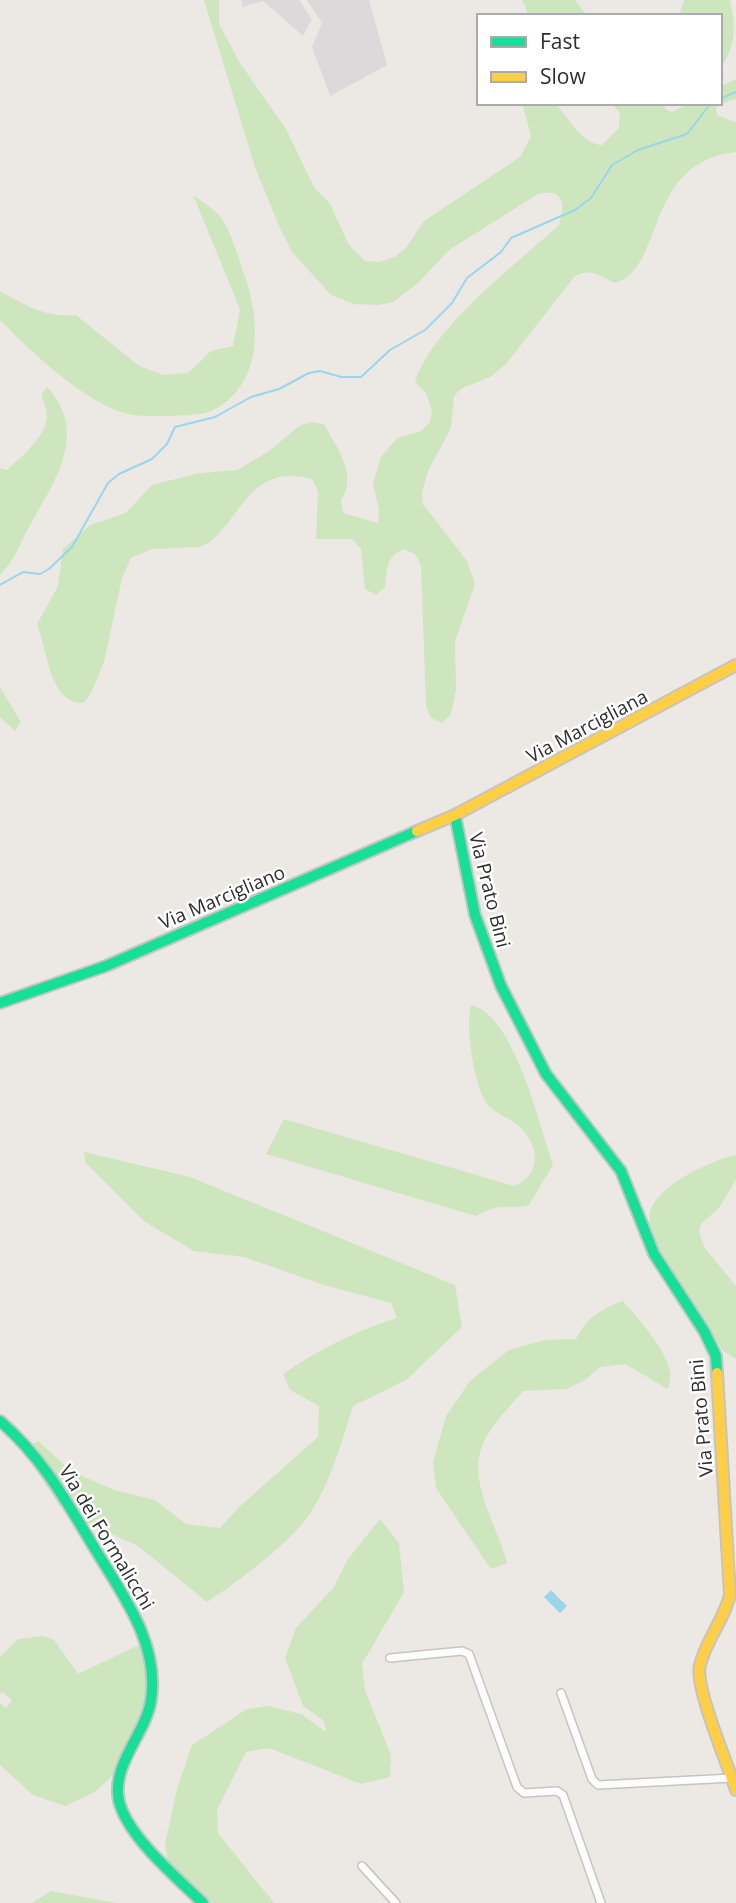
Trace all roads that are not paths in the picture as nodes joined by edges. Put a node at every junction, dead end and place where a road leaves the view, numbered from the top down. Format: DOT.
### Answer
graph roads {
  1 [pos="736,665"];
  2 [pos="454,815"];
  3 [pos="0,1003"];
  4 [pos="0,1421"];
  5 [pos="390,1658"];
  6 [pos="561,1693"];
  7 [pos="732,1779"];
  8 [pos="736,1790"];
  9 [pos="362,1866"];
  10 [pos="202,1903"];
  11 [pos="396,1903"];
  12 [pos="601,1903"];
  1 -- 2 [label="street, Via Marcigliana"];
  2 -- 3 [label="street, Via Marcigliano"];
  2 -- 7 [label="street, Via Prato Bini"];
  4 -- 10 [label="street, Via dei Formalicchi"];
  5 -- 12 [label="street"];
  6 -- 7 [label="street"];
  7 -- 8 [label="street, Via Prato Bini"];
  9 -- 11 [label="street"];
}
